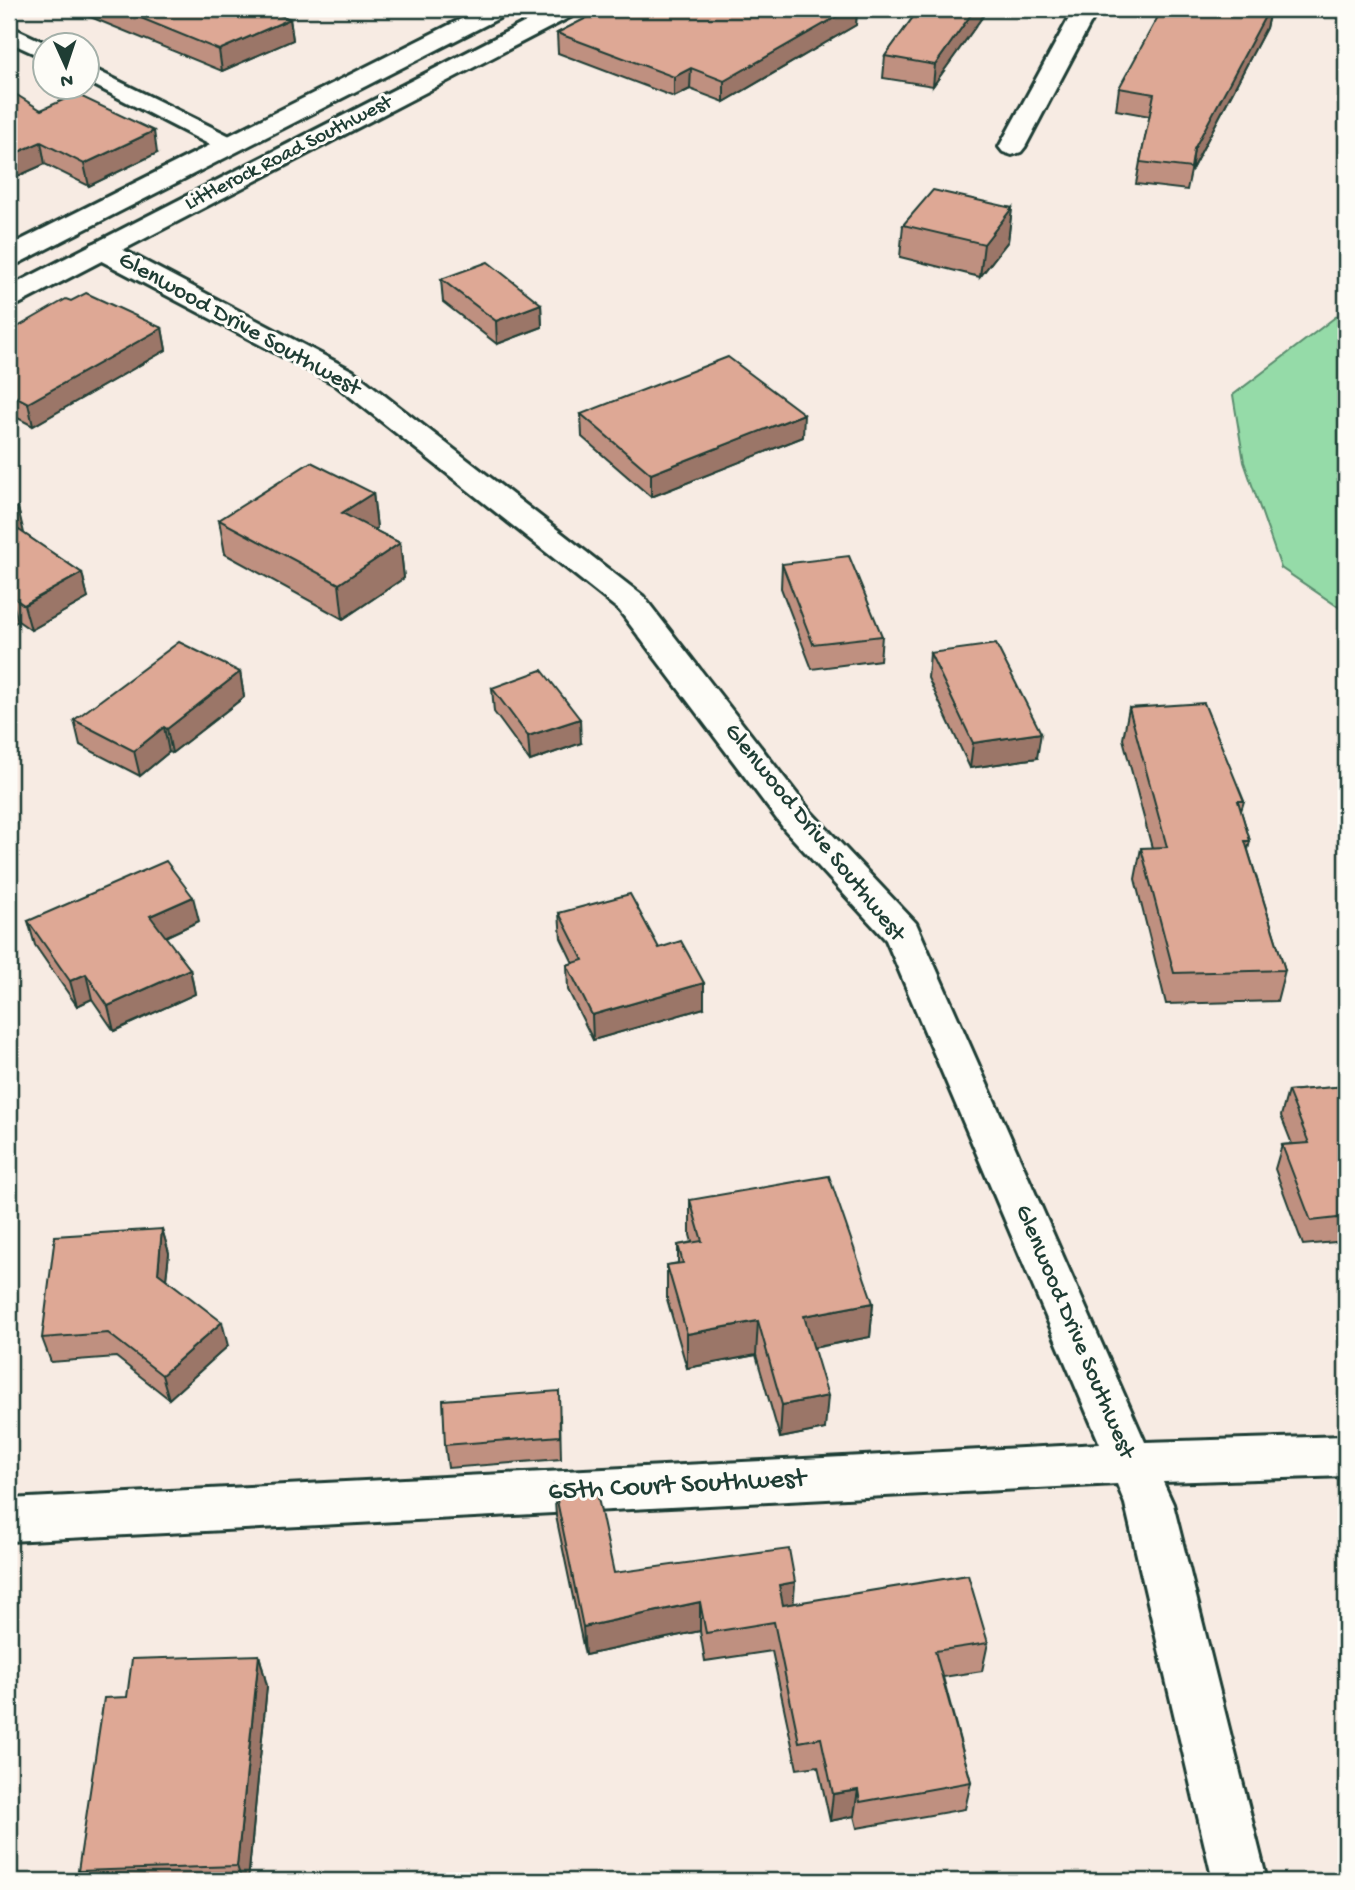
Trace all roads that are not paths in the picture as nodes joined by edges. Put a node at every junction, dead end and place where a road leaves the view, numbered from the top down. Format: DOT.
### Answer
graph roads {
  1 [pos="499,9"];
  2 [pos="568,9"];
  3 [pos="1086,9"];
  4 [pos="9,33"];
  5 [pos="32,45"];
  6 [pos="102,80"];
  7 [pos="229,145"];
  8 [pos="1012,147"];
  9 [pos="102,250"];
  10 [pos="9,257"];
  11 [pos="9,298"];
  12 [pos="1346,1455"];
  13 [pos="1131,1463"];
  14 [pos="9,1520"];
  15 [pos="1240,1881"];
  1 -- 7 [label="street, Littlerock Road Southwest"];
  2 -- 9 [label="street, Littlerock Road Southwest"];
  3 -- 8 [label="street"];
  4 -- 5 [label="street"];
  6 -- 7 [label="street"];
  7 -- 10 [label="street, Littlerock Road Southwest"];
  9 -- 11 [label="street, Littlerock Road Southwest"];
  9 -- 13 [label="street, Glenwood Drive Southwest"];
  12 -- 13 [label="street, 65th Court Southwest"];
  13 -- 14 [label="street, 65th Court Southwest"];
  13 -- 15 [label="street, Glenwood Drive Southwest"];
}
